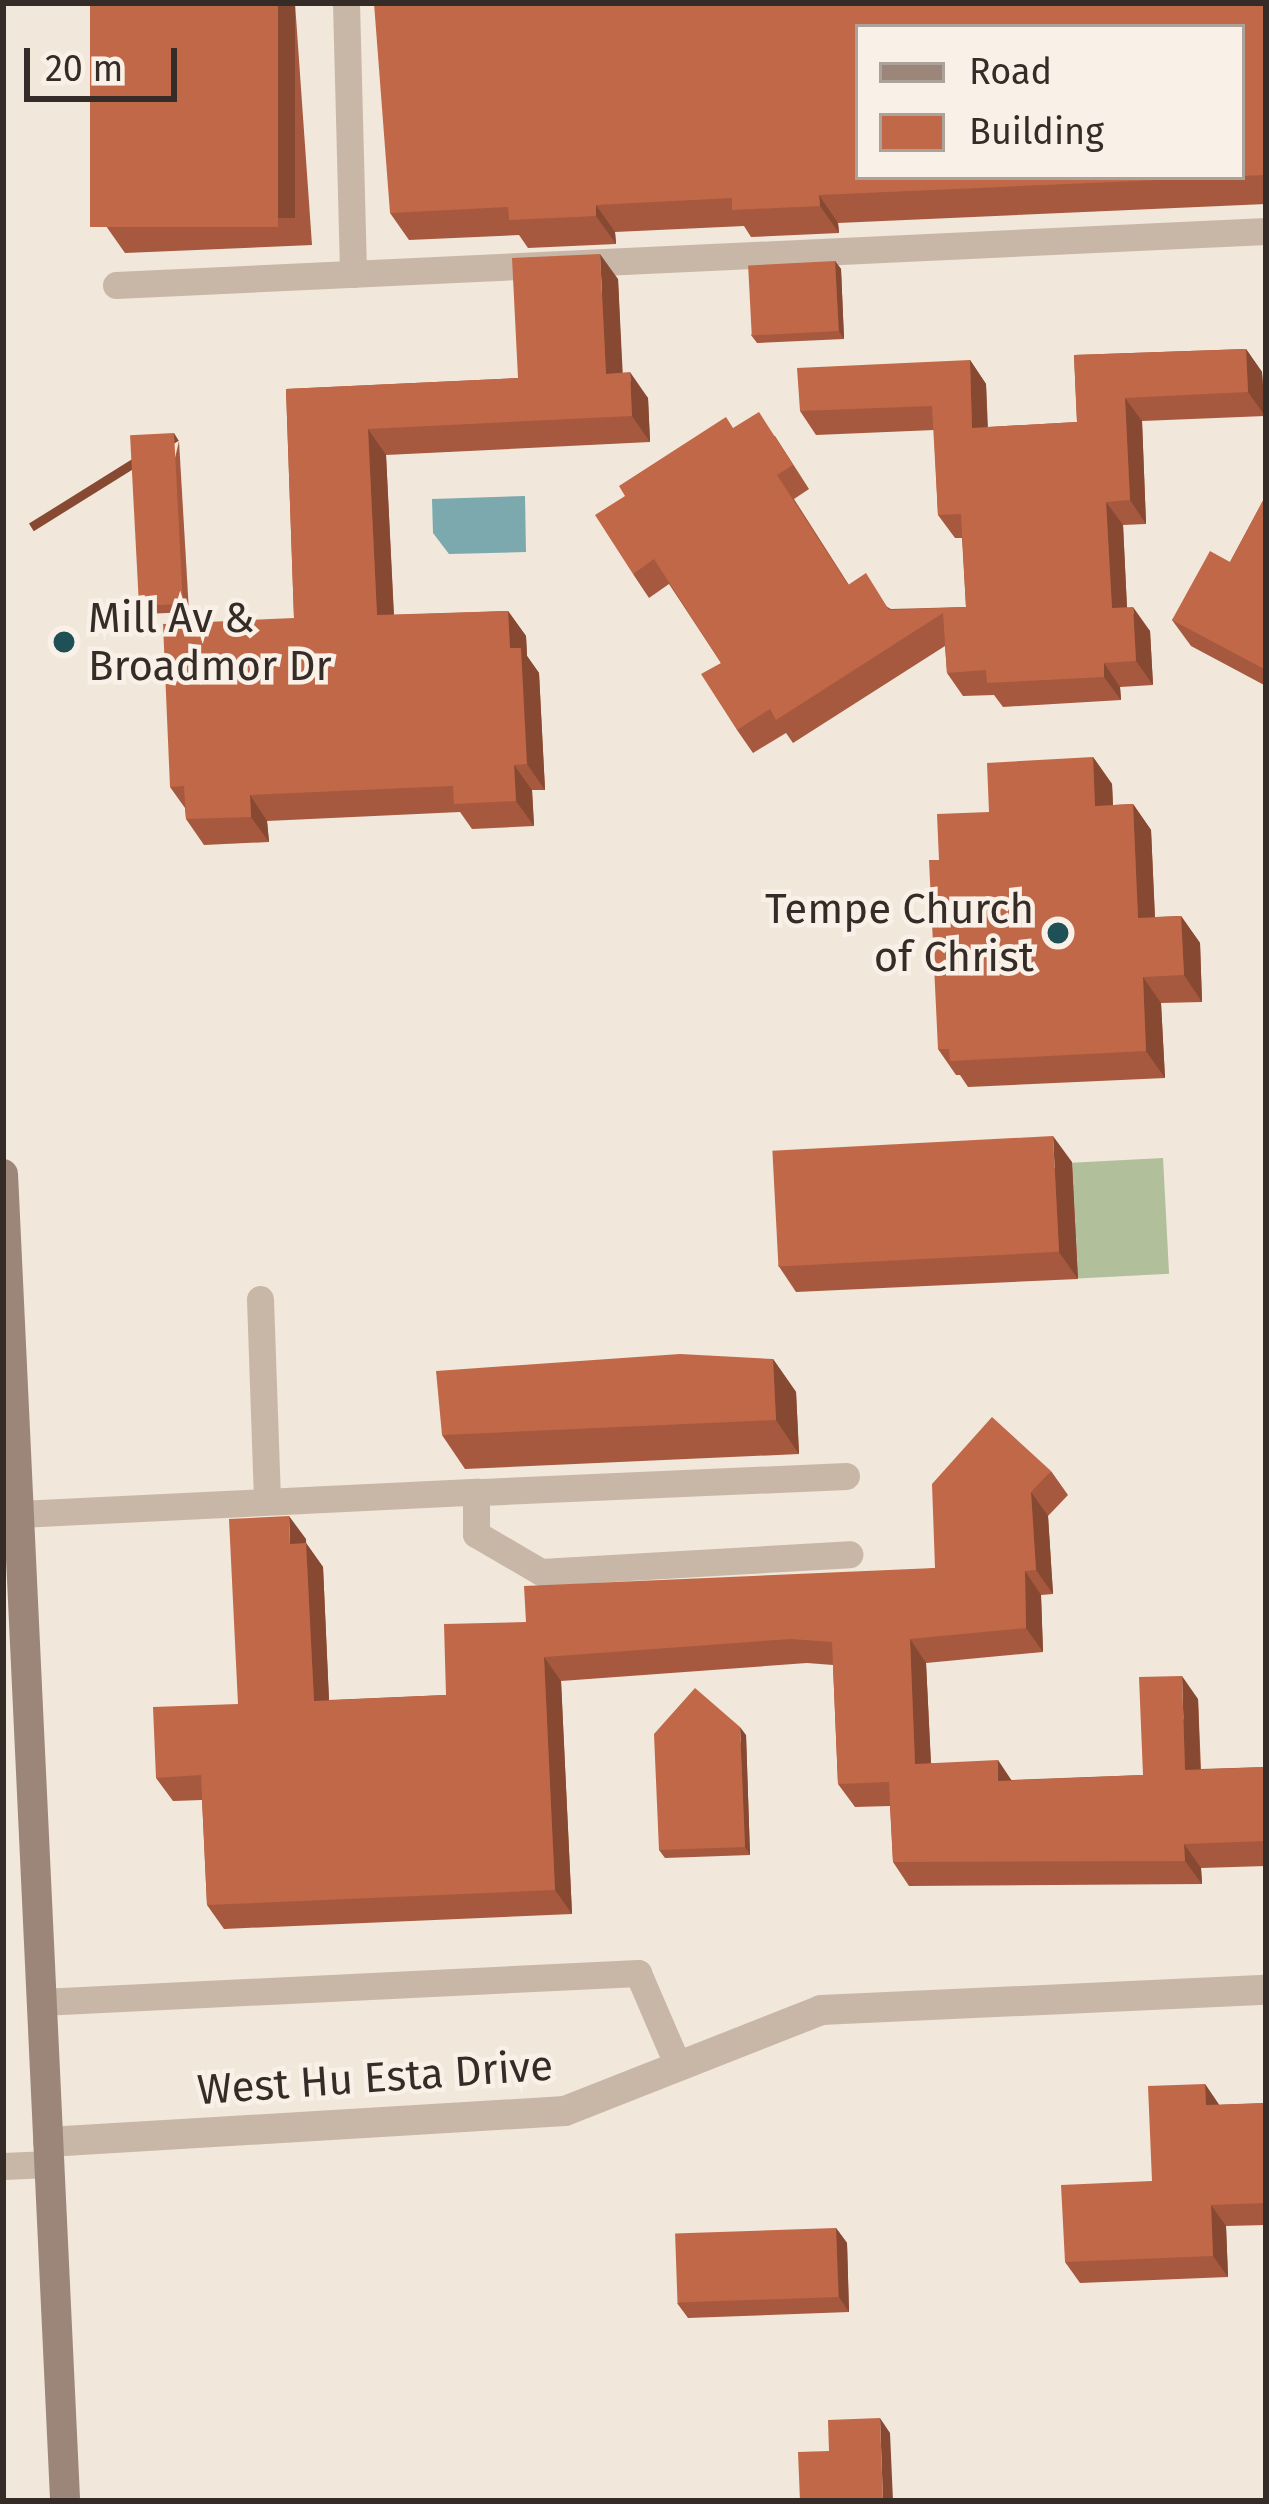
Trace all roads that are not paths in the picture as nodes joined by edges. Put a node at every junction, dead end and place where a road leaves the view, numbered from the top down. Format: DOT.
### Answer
graph roads {
  1 [pos="346,3"];
  2 [pos="1266,232"];
  3 [pos="352,274"];
  4 [pos="116,285"];
  5 [pos="3,1174"];
  6 [pos="260,1299"];
  7 [pos="846,1476"];
  8 [pos="476,1492"];
  9 [pos="267,1499"];
  10 [pos="19,1514"];
  11 [pos="849,1554"];
  12 [pos="1266,1990"];
  13 [pos="41,2002"];
  14 [pos="678,2066"];
  15 [pos="48,2153"];
  16 [pos="3,2166"];
  17 [pos="65,2501"];
  1 -- 3 [label="lane"];
  2 -- 3 [label="lane"];
  3 -- 4 [label="lane"];
  5 -- 10 [label="main road"];
  6 -- 9 [label="lane"];
  7 -- 8 [label="lane"];
  8 -- 9 [label="lane"];
  8 -- 11 [label="lane"];
  9 -- 10 [label="lane"];
  10 -- 13 [label="main road"];
  12 -- 14 [label="street, West Hu Esta Drive"];
  13 -- 14 [label="lane"];
  13 -- 15 [label="main road"];
  14 -- 15 [label="street, West Hu Esta Drive"];
  15 -- 16 [label="lane"];
  15 -- 17 [label="main road"];
}
